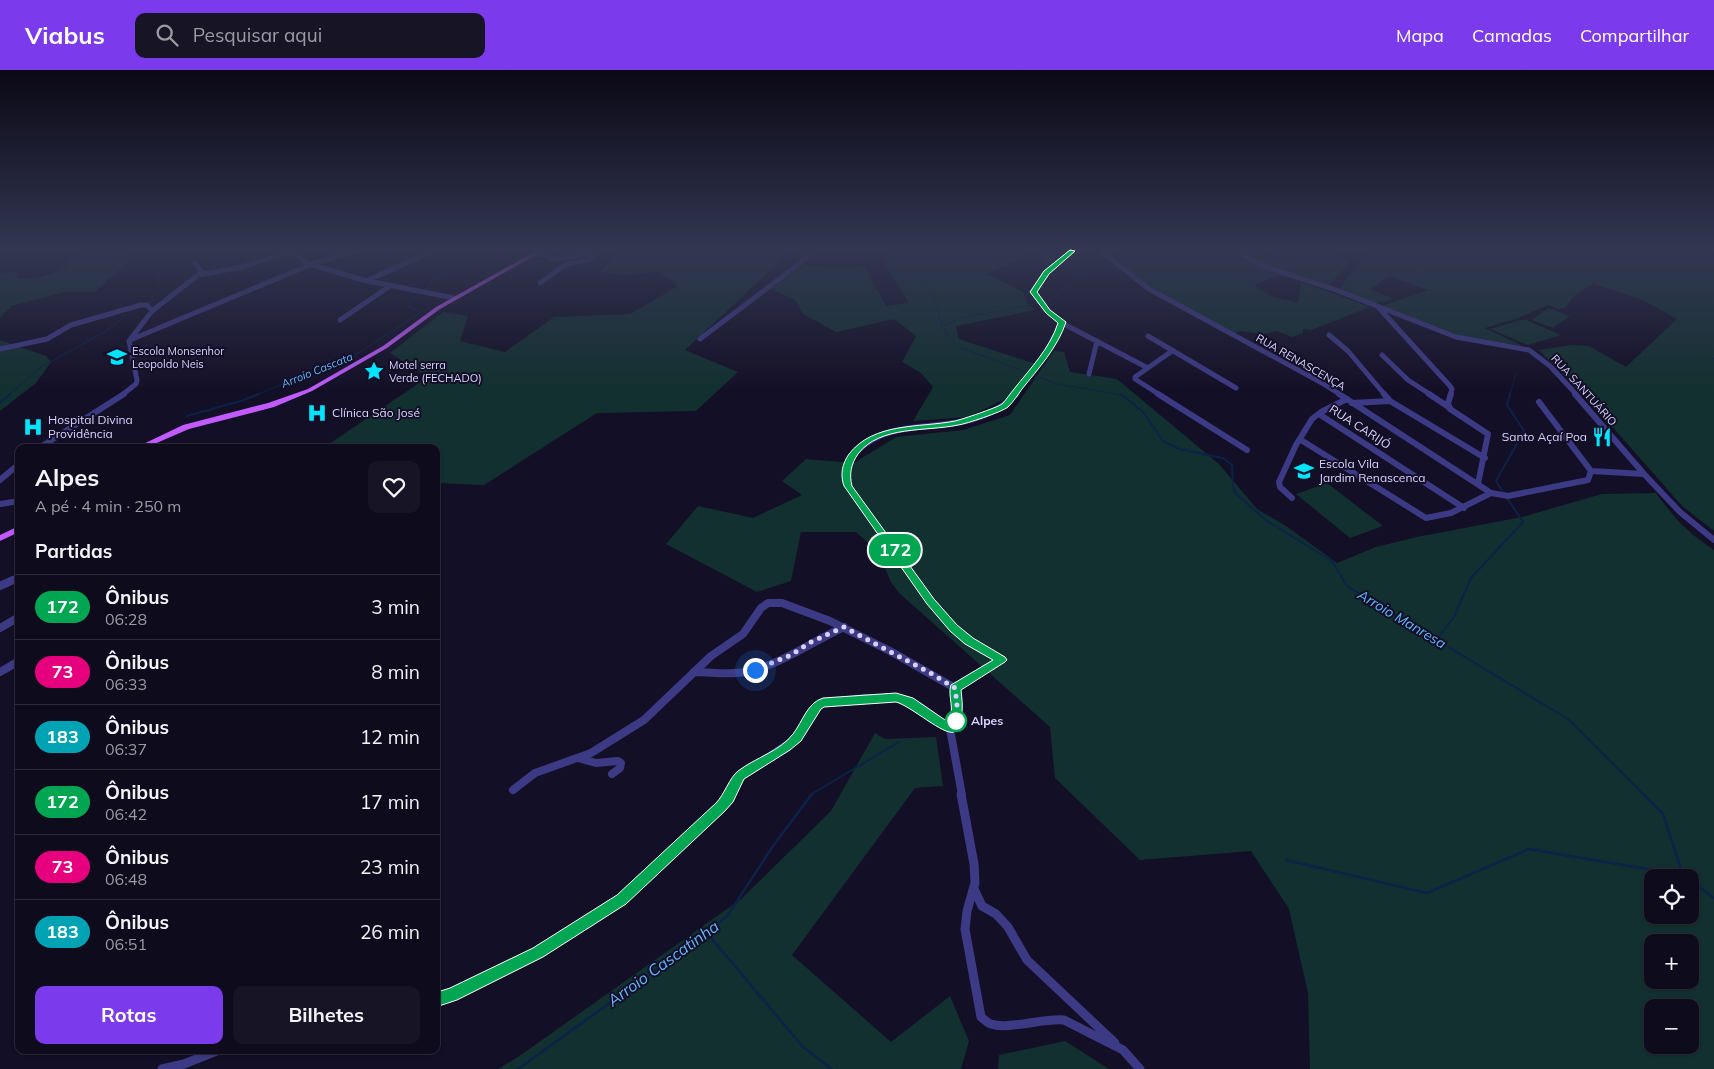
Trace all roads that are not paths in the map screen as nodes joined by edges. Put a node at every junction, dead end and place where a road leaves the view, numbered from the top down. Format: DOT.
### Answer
graph roads {
  1 [pos="170,298"];
  2 [pos="232,298"];
  3 [pos="373,298"];
  4 [pos="454,298"];
  5 [pos="755,298"];
  6 [pos="1037,298"];
  7 [pos="1165,298"];
  8 [pos="1353,298"];
  9 [pos="1377,306"];
  10 [pos="152,311"];
  11 [pos="340,320"];
  12 [pos="1062,322"];
  13 [pos="1329,335"];
  14 [pos="1148,336"];
  15 [pos="700,339"];
  16 [pos="129,341"];
  17 [pos="1097,341"];
  18 [pos="0,349"];
  19 [pos="1172,350"];
  20 [pos="1382,355"];
  21 [pos="1146,367"];
  22 [pos="1089,374"];
  23 [pos="1236,388"];
  24 [pos="1349,401"];
  25 [pos="1390,401"];
  26 [pos="1539,402"];
  27 [pos="1450,409"];
  28 [pos="1318,414"];
  29 [pos="1301,440"];
  30 [pos="45,444"];
  31 [pos="147,444"];
  32 [pos="1247,450"];
  33 [pos="1485,458"];
  34 [pos="15,467"];
  35 [pos="1591,471"];
  36 [pos="1644,474"];
  37 [pos="0,480"];
  38 [pos="1478,484"];
  39 [pos="1492,493"];
  40 [pos="1292,498"];
  41 [pos="15,502"];
  42 [pos="0,504"];
  43 [pos="1464,508"];
  44 [pos="15,530"];
  45 [pos="0,538"];
  46 [pos="1713,539"];
  47 [pos="13,580"];
  48 [pos="0,586"];
  49 [pos="15,619"];
  50 [pos="844,627"];
  51 [pos="0,628"];
  52 [pos="15,663"];
  53 [pos="0,672"];
  54 [pos="694,672"];
  55 [pos="955,688"];
  56 [pos="950,729"];
  57 [pos="578,758"];
  58 [pos="612,774"];
  59 [pos="513,790"];
  60 [pos="974,889"];
  61 [pos="440,998"];
  62 [pos="1123,1050"];
  63 [pos="209,1054"];
  64 [pos="162,1069"];
  65 [pos="1140,1069"];
  1 -- 10 [label="street"];
  2 -- 16 [label="street"];
  3 -- 11 [label="street"];
  4 -- 31 [label="main road"];
  5 -- 15 [label="street"];
  6 -- 12 [label="street"];
  7 -- 24 [label="street, RUA RENASCENÇA"];
  8 -- 9 [label="street, RUA SANTUÁRIO"];
  9 -- 27 [label="street"];
  9 -- 36 [label="street, RUA SANTUÁRIO"];
  10 -- 16 [label="street"];
  10 -- 18 [label="street"];
  12 -- 17 [label="street"];
  12 -- 55 [label="street"];
  13 -- 25 [label="street"];
  14 -- 19 [label="street"];
  16 -- 30 [label="street"];
  17 -- 21 [label="street"];
  17 -- 22 [label="street"];
  19 -- 21 [label="street"];
  19 -- 23 [label="street"];
  20 -- 27 [label="street"];
  21 -- 32 [label="street"];
  24 -- 25 [label="street"];
  24 -- 28 [label="street"];
  24 -- 38 [label="street, RUA RENASCENÇA"];
  25 -- 33 [label="street"];
  26 -- 35 [label="street"];
  27 -- 33 [label="street"];
  28 -- 29 [label="street"];
  28 -- 43 [label="street, RUA CARIJÓ"];
  29 -- 40 [label="street"];
  29 -- 43 [label="street"];
  33 -- 38 [label="street"];
  34 -- 37 [label="street"];
  35 -- 36 [label="street"];
  35 -- 39 [label="street"];
  36 -- 46 [label="street, RUA SANTUÁRIO"];
  38 -- 39 [label="street, RUA RENASCENÇA"];
  39 -- 43 [label="street"];
  41 -- 42 [label="street"];
  44 -- 45 [label="main road"];
  47 -- 48 [label="street"];
  49 -- 51 [label="street"];
  50 -- 54 [label="street"];
  50 -- 54 [label="street"];
  50 -- 55 [label="street"];
  52 -- 53 [label="street"];
  54 -- 57 [label="street"];
  55 -- 56 [label="street"];
  56 -- 60 [label="street"];
  56 -- 61 [label="street"];
  57 -- 58 [label="street"];
  57 -- 59 [label="street"];
  60 -- 62 [label="street"];
  60 -- 62 [label="street"];
  62 -- 65 [label="street"];
  63 -- 64 [label="street"];
}
